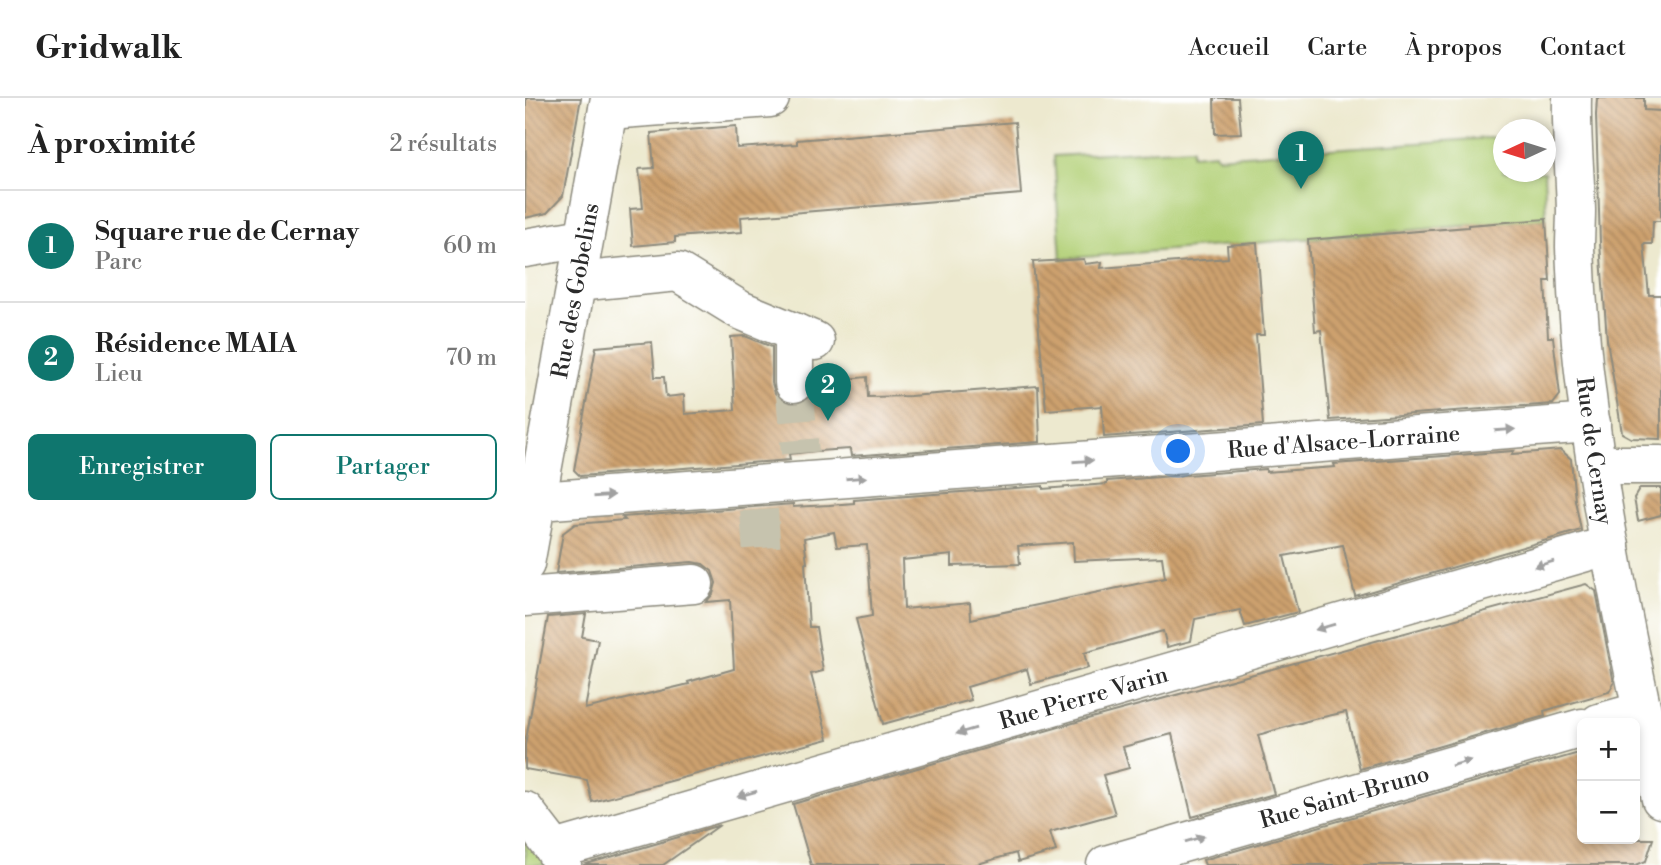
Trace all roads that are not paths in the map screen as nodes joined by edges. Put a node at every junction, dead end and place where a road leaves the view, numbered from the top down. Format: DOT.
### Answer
graph roads {
  1 [pos="770,98"];
  2 [pos="1572,98"];
  3 [pos="609,104"];
  4 [pos="584,238"];
  5 [pos="525,248"];
  6 [pos="576,282"];
  7 [pos="795,383"];
  8 [pos="1591,423"];
  9 [pos="1596,465"];
  10 [pos="1661,465"];
  11 [pos="531,502"];
  12 [pos="1609,545"];
  13 [pos="525,564"];
  14 [pos="694,584"];
  15 [pos="525,597"];
  16 [pos="1642,711"];
  17 [pos="1617,718"];
  18 [pos="1577,729"];
  19 [pos="1661,799"];
  20 [pos="525,811"];
  21 [pos="558,858"];
  22 [pos="1106,865"];
  1 -- 3 [label="street"];
  2 -- 8 [label="street, Rue de Cernay"];
  3 -- 4 [label="street, Rue des Gobelins"];
  4 -- 5 [label="street"];
  4 -- 6 [label="street, Rue des Gobelins"];
  6 -- 7 [label="street"];
  6 -- 11 [label="street, Rue des Gobelins"];
  8 -- 9 [label="street, Rue de Cernay"];
  11 -- 8 [label="street, Rue d'Alsace-Lorraine, one-way"];
  9 -- 10 [label="street"];
  9 -- 12 [label="street, Rue de Cernay"];
  11 -- 13 [label="street, Rue des Gobelins"];
  12 -- 16 [label="street, Rue de Cernay"];
  12 -- 21 [label="street, Rue Pierre Varin, one-way"];
  14 -- 15 [label="street"];
  16 -- 17 [label="street"];
  16 -- 19 [label="street, Rue de Cernay"];
  22 -- 18 [label="street, Rue Saint-Bruno, one-way"];
  20 -- 21 [label="street"];
}
